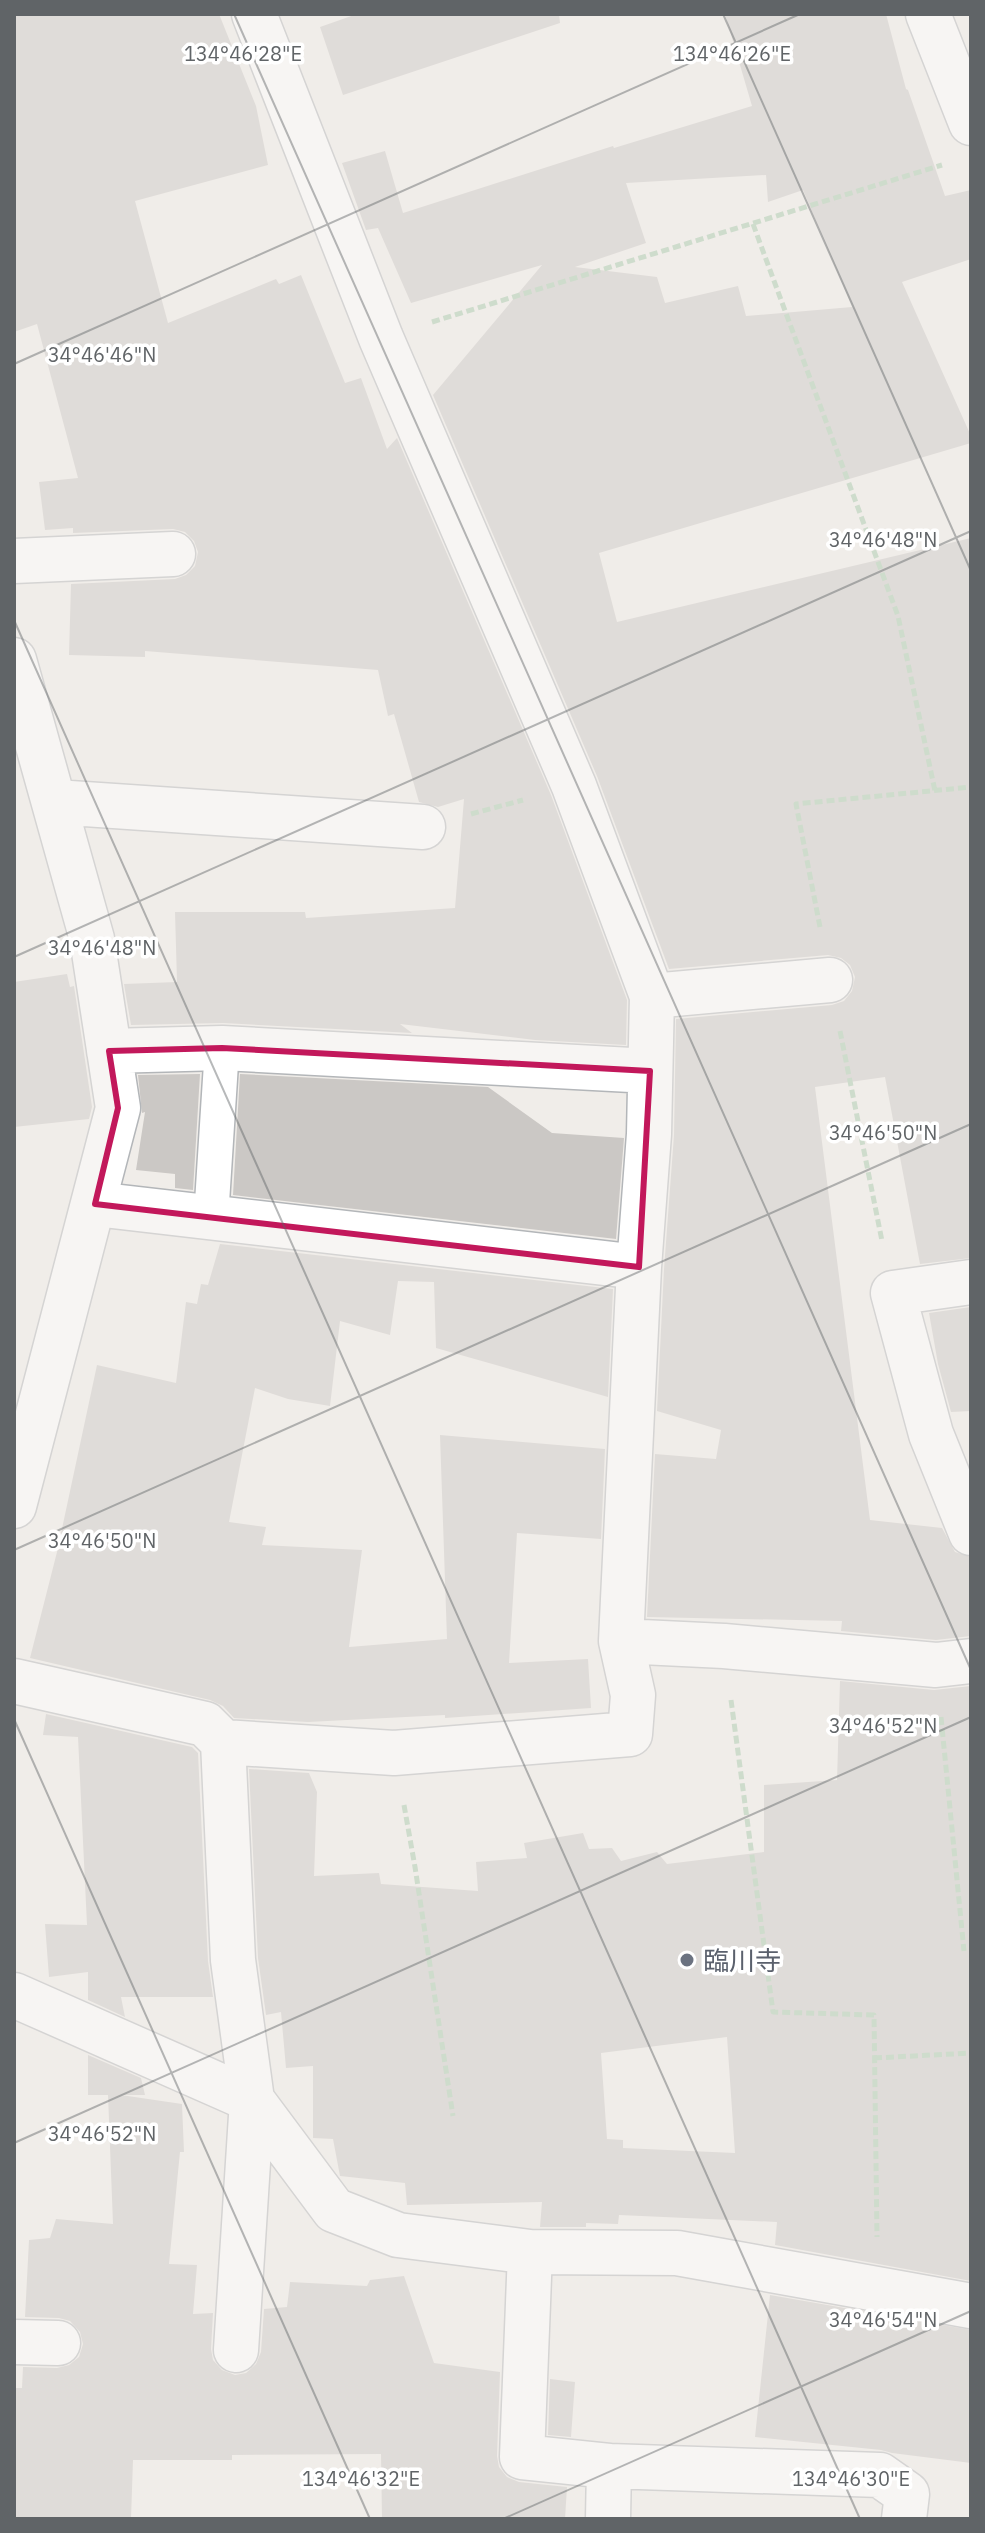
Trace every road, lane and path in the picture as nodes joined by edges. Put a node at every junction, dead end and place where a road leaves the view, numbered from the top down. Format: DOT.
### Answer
graph roads {
  1 [pos="254,14"];
  2 [pos="928,14"];
  3 [pos="964,142"];
  4 [pos="753,224"];
  5 [pos="381,338"];
  6 [pos="173,554"];
  7 [pos="14,561"];
  8 [pos="14,660"];
  9 [pos="574,786"];
  10 [pos="935,791"];
  11 [pos="55,802"];
  12 [pos="423,827"];
  13 [pos="830,980"];
  14 [pos="652,996"];
  15 [pos="222,1048"];
  16 [pos="109,1051"];
  17 [pos="650,1071"];
  18 [pos="95,1204"];
  19 [pos="211,1218"];
  20 [pos="639,1267"];
  21 [pos="971,1282"];
  22 [pos="14,1506"];
  23 [pos="971,1533"];
  24 [pos="621,1641"];
  25 [pos="724,1646"];
  26 [pos="953,1663"];
  27 [pos="14,1681"];
  28 [pos="223,1742"];
  29 [pos="394,1753"];
  30 [pos="964,1951"];
  31 [pos="14,1995"];
  32 [pos="971,2053"];
  33 [pos="874,2058"];
  34 [pos="252,2100"];
  35 [pos="453,2116"];
  36 [pos="530,2252"];
  37 [pos="878,2290"];
  38 [pos="971,2306"];
  39 [pos="14,2342"];
  40 [pos="58,2343"];
  41 [pos="236,2350"];
  42 [pos="609,2466"];
  43 [pos="608,2519"];
  44 [pos="904,2519"];
  1 -- 5 [label="street"];
  2 -- 3 [label="street"];
  3 -- 4 [label="path"];
  4 -- 5 [label="path"];
  4 -- 10 [label="path"];
  5 -- 9 [label="street"];
  6 -- 7 [label="street"];
  8 -- 11 [label="street"];
  9 -- 12 [label="path"];
  9 -- 14 [label="street"];
  11 -- 12 [label="street"];
  11 -- 16 [label="street"];
  13 -- 14 [label="street"];
  14 -- 17 [label="street"];
  15 -- 16 [label="street"];
  15 -- 17 [label="street"];
  15 -- 19 [label="lane"];
  16 -- 18 [label="street"];
  17 -- 20 [label="street"];
  18 -- 19 [label="street"];
  18 -- 22 [label="street"];
  19 -- 20 [label="street"];
  20 -- 24 [label="street"];
  21 -- 23 [label="street"];
  24 -- 25 [label="street"];
  24 -- 29 [label="street"];
  25 -- 26 [label="street"];
  25 -- 33 [label="path"];
  26 -- 30 [label="path"];
  27 -- 28 [label="street"];
  28 -- 29 [label="street"];
  28 -- 34 [label="street"];
  29 -- 35 [label="path"];
  31 -- 34 [label="street"];
  32 -- 33 [label="path"];
  33 -- 37 [label="path"];
  34 -- 36 [label="street"];
  34 -- 41 [label="street"];
  36 -- 37 [label="street"];
  36 -- 42 [label="street"];
  37 -- 38 [label="street"];
  39 -- 40 [label="street"];
  42 -- 43 [label="street"];
  42 -- 44 [label="street"];
}
